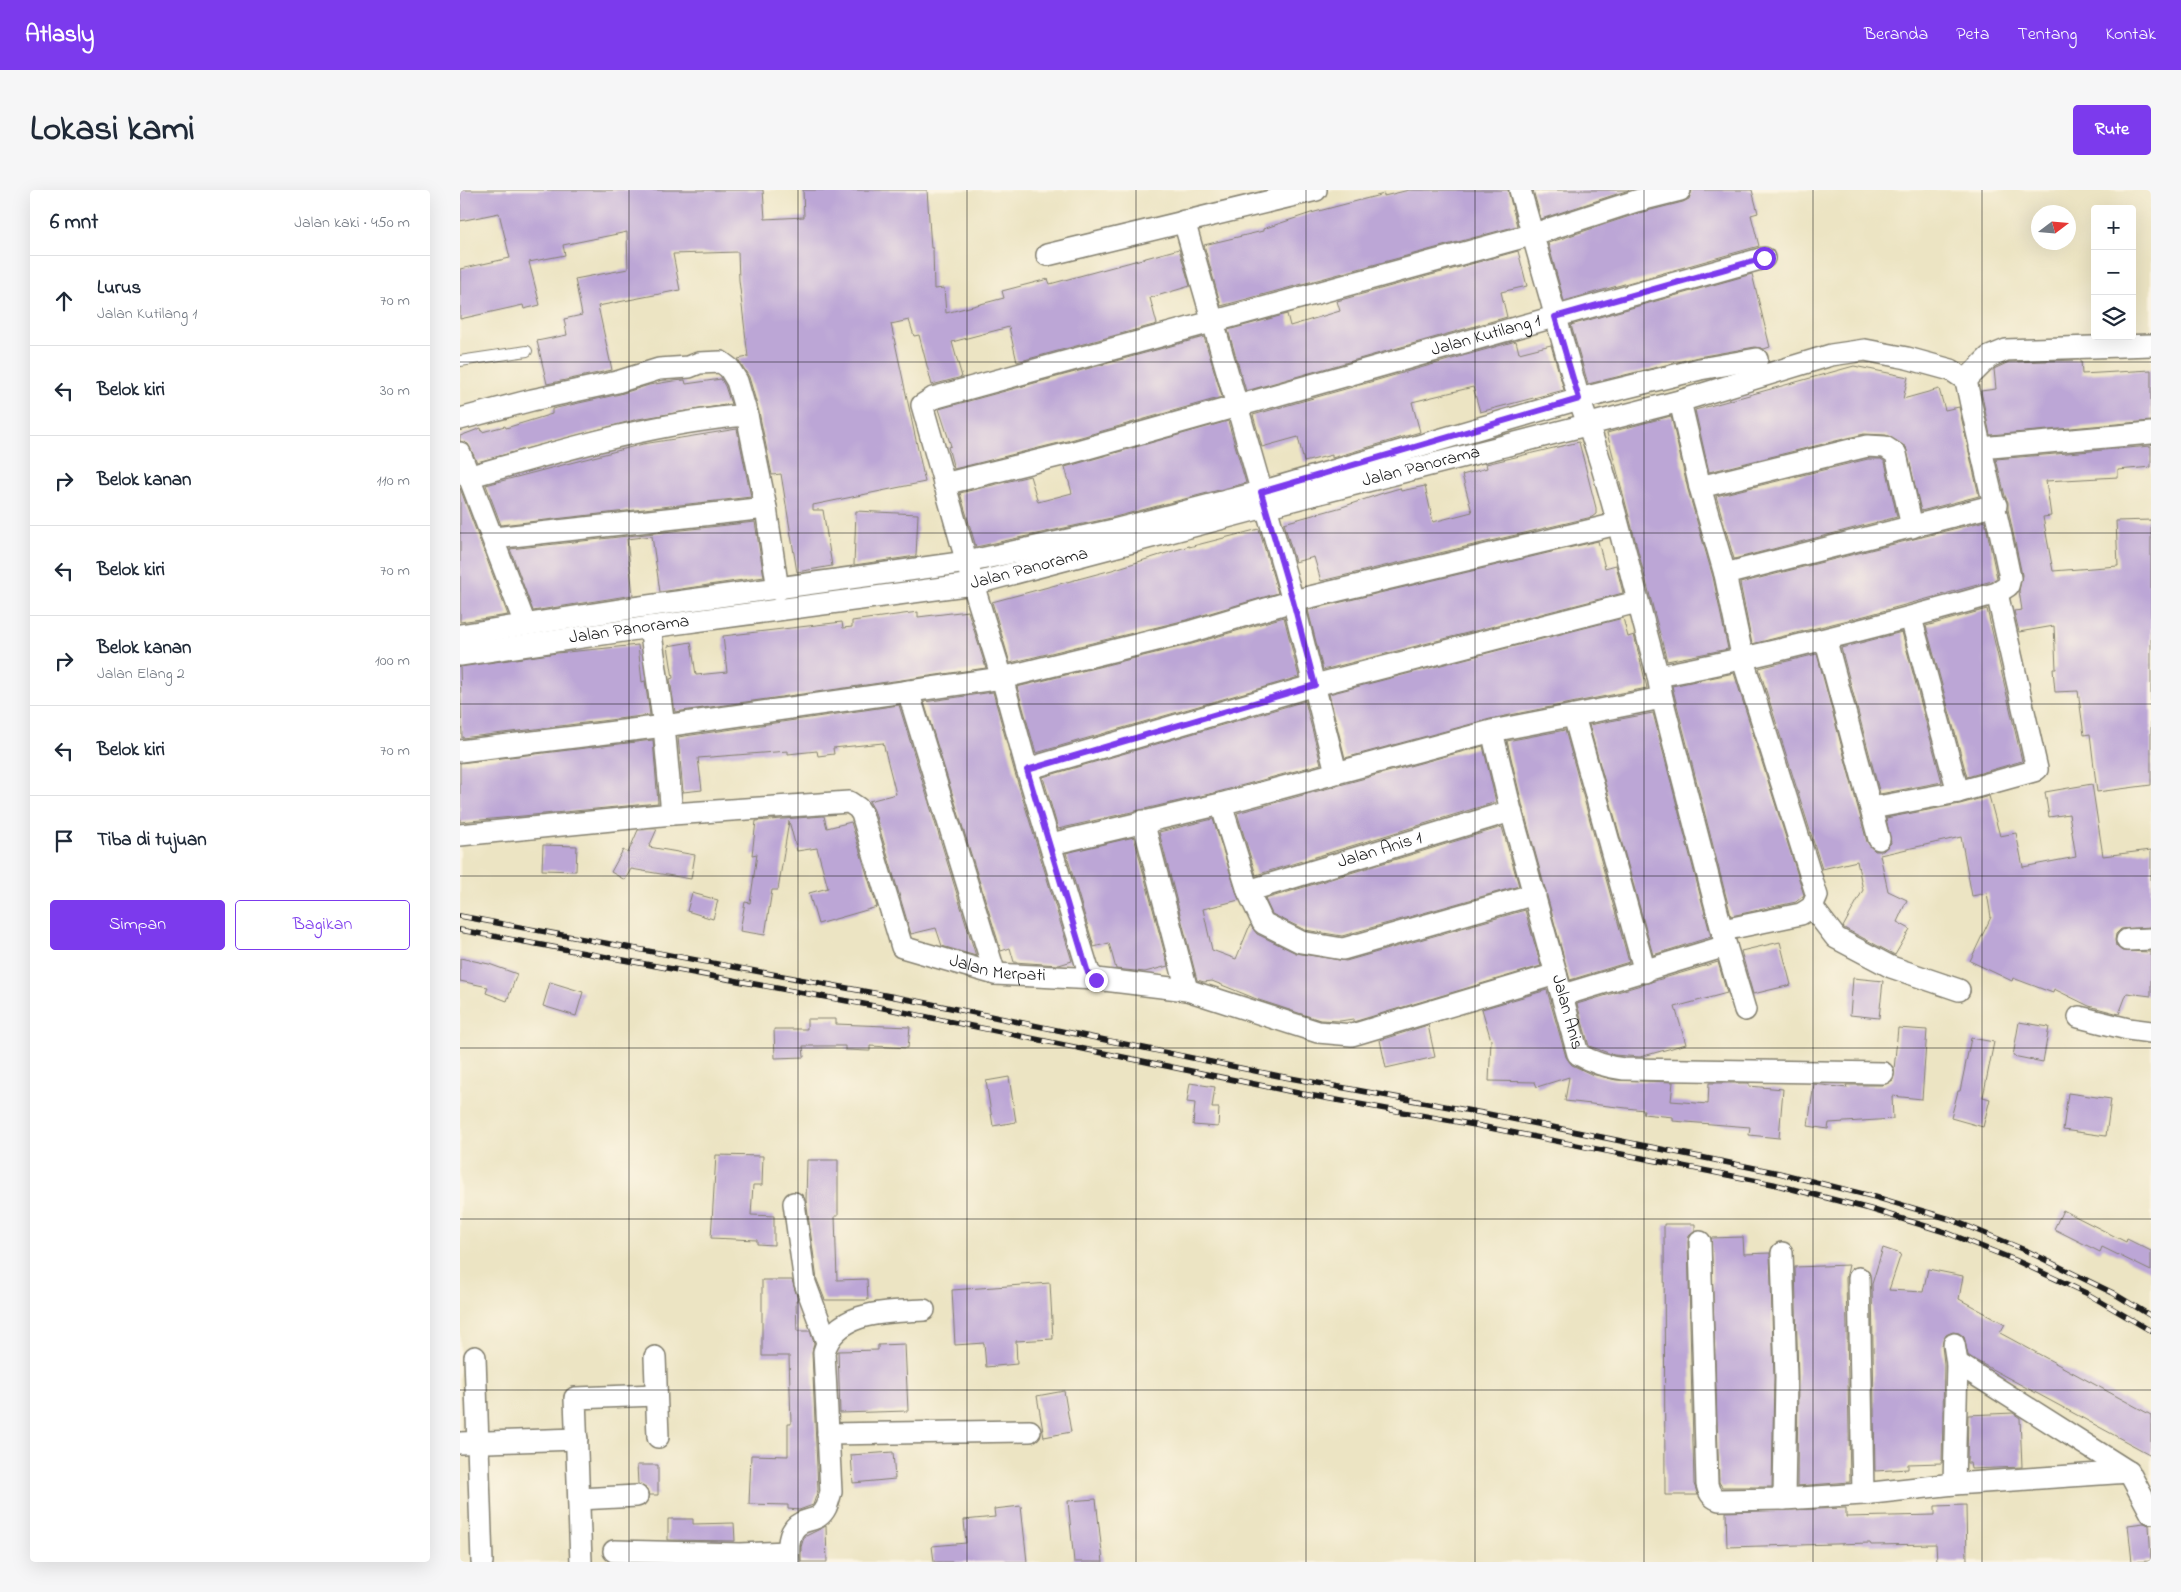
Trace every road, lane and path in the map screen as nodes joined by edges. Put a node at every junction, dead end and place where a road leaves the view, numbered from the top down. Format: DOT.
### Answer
graph roads {
  1 [pos="1316,190"];
  2 [pos="1520,190"];
  3 [pos="1680,190"];
  4 [pos="1184,221"];
  5 [pos="1534,234"];
  6 [pos="1046,255"];
  7 [pos="1764,258"];
  8 [pos="1555,317"];
  9 [pos="1213,320"];
  10 [pos="2151,345"];
  11 [pos="527,351"];
  12 [pos="1757,359"];
  13 [pos="460,361"];
  14 [pos="1966,380"];
  15 [pos="1579,399"];
  16 [pos="1680,401"];
  17 [pos="1239,406"];
  18 [pos="747,415"];
  19 [pos="460,419"];
  20 [pos="1588,425"];
  21 [pos="2151,433"];
  22 [pos="1980,448"];
  23 [pos="460,453"];
  24 [pos="468,477"];
  25 [pos="944,484"];
  26 [pos="1700,487"];
  27 [pos="1263,500"];
  28 [pos="1996,505"];
  29 [pos="766,508"];
  30 [pos="1617,524"];
  31 [pos="1912,527"];
  32 [pos="494,538"];
  33 [pos="967,562"];
  34 [pos="1726,574"];
  35 [pos="973,584"];
  36 [pos="778,590"];
  37 [pos="1997,593"];
  38 [pos="1293,601"];
  39 [pos="1637,602"];
  40 [pos="1911,618"];
  41 [pos="525,624"];
  42 [pos="650,627"];
  43 [pos="460,635"];
  44 [pos="1826,641"];
  45 [pos="460,655"];
  46 [pos="1744,660"];
  47 [pos="1658,676"];
  48 [pos="1002,678"];
  49 [pos="1315,685"];
  50 [pos="908,691"];
  51 [pos="1662,698"];
  52 [pos="1574,716"];
  53 [pos="664,726"];
  54 [pos="1492,731"];
  55 [pos="460,751"];
  56 [pos="1027,770"];
  57 [pos="1336,772"];
  58 [pos="1958,792"];
  59 [pos="1221,804"];
  60 [pos="1872,808"];
  61 [pos="1511,811"];
  62 [pos="672,814"];
  63 [pos="1143,821"];
  64 [pos="460,835"];
  65 [pos="1879,839"];
  66 [pos="1051,844"];
  67 [pos="1248,891"];
  68 [pos="1536,894"];
  69 [pos="1812,907"];
  70 [pos="1725,938"];
  71 [pos="2151,939"];
  72 [pos="2127,940"];
  73 [pos="1645,972"];
  74 [pos="995,974"];
  75 [pos="1556,974"];
  76 [pos="1096,980"];
  77 [pos="1187,990"];
  78 [pos="1959,990"];
  79 [pos="1563,995"];
  80 [pos="1745,1010"];
  81 [pos="2079,1017"];
  82 [pos="2151,1032"];
  83 [pos="1883,1073"];
  84 [pos="794,1203"];
  85 [pos="1700,1242"];
  86 [pos="1782,1252"];
  87 [pos="1859,1278"];
  88 [pos="924,1310"];
  89 [pos="827,1342"];
  90 [pos="475,1357"];
  91 [pos="655,1357"];
  92 [pos="656,1395"];
  93 [pos="1030,1432"];
  94 [pos="828,1434"];
  95 [pos="658,1436"];
  96 [pos="577,1439"];
  97 [pos="469,1443"];
  98 [pos="2129,1472"];
  99 [pos="1954,1484"];
  100 [pos="1863,1494"];
  101 [pos="637,1496"];
  102 [pos="579,1499"];
  103 [pos="1784,1499"];
  104 [pos="2151,1513"];
  105 [pos="614,1550"];
  106 [pos="789,1557"];
  107 [pos="482,1562"];
  108 [pos="582,1562"];
  1 -- 4 [label="street"];
  2 -- 5 [label="street"];
  3 -- 5 [label="street"];
  4 -- 6 [label="street"];
  4 -- 9 [label="street"];
  5 -- 8 [label="street"];
  5 -- 9 [label="street"];
  7 -- 8 [label="street, Jalan Kutilang 1"];
  8 -- 15 [label="street"];
  8 -- 17 [label="street, Jalan Kutilang 1"];
  9 -- 17 [label="street"];
  9 -- 25 [label="street"];
  10 -- 14 [label="street"];
  11 -- 13 [label="lane"];
  12 -- 15 [label="street"];
  14 -- 16 [label="street, Jalan Panorama"];
  14 -- 22 [label="street"];
  15 -- 20 [label="street"];
  15 -- 27 [label="street"];
  16 -- 20 [label="street, Jalan Panorama"];
  16 -- 26 [label="street"];
  17 -- 25 [label="street, Jalan Kutilang 1"];
  17 -- 27 [label="street"];
  18 -- 19 [label="street"];
  18 -- 24 [label="street"];
  18 -- 29 [label="street"];
  20 -- 27 [label="street, Jalan Panorama"];
  20 -- 30 [label="street"];
  21 -- 22 [label="street"];
  22 -- 28 [label="street"];
  23 -- 24 [label="street"];
  24 -- 32 [label="street"];
  25 -- 33 [label="street"];
  26 -- 31 [label="street"];
  26 -- 34 [label="street"];
  27 -- 33 [label="street"];
  27 -- 35 [label="street, Jalan Panorama"];
  27 -- 38 [label="street"];
  28 -- 31 [label="street"];
  28 -- 37 [label="street"];
  29 -- 32 [label="street"];
  29 -- 36 [label="street"];
  30 -- 38 [label="street"];
  30 -- 39 [label="street"];
  31 -- 34 [label="street"];
  32 -- 41 [label="street"];
  33 -- 35 [label="street"];
  33 -- 36 [label="street"];
  34 -- 46 [label="street"];
  35 -- 42 [label="street, Jalan Panorama"];
  35 -- 48 [label="street"];
  36 -- 41 [label="street"];
  37 -- 40 [label="street"];
  37 -- 58 [label="street"];
  38 -- 48 [label="street"];
  38 -- 49 [label="street"];
  39 -- 47 [label="street"];
  39 -- 49 [label="street"];
  40 -- 44 [label="street"];
  40 -- 58 [label="street"];
  41 -- 43 [label="street"];
  42 -- 45 [label="street, Jalan Panorama"];
  42 -- 53 [label="street"];
  44 -- 46 [label="street"];
  44 -- 60 [label="street"];
  46 -- 47 [label="street"];
  46 -- 69 [label="street"];
  47 -- 51 [label="street"];
  48 -- 50 [label="street"];
  48 -- 56 [label="street"];
  49 -- 56 [label="street"];
  49 -- 57 [label="street"];
  50 -- 53 [label="street"];
  50 -- 74 [label="street"];
  51 -- 52 [label="street"];
  51 -- 70 [label="street"];
  52 -- 54 [label="street"];
  52 -- 73 [label="street"];
  53 -- 55 [label="street"];
  53 -- 62 [label="street"];
  54 -- 57 [label="street"];
  54 -- 61 [label="street, Jalan Anis"];
  56 -- 66 [label="street"];
  57 -- 59 [label="street"];
  58 -- 60 [label="street"];
  59 -- 63 [label="street"];
  59 -- 67 [label="street"];
  60 -- 65 [label="street"];
  61 -- 67 [label="street, Jalan Anis 1"];
  61 -- 68 [label="street, Jalan Anis"];
  62 -- 64 [label="street"];
  62 -- 74 [label="street, Jalan Merpati"];
  63 -- 66 [label="street"];
  63 -- 77 [label="street"];
  66 -- 76 [label="street"];
  67 -- 68 [label="street"];
  68 -- 75 [label="street, Jalan Anis"];
  69 -- 70 [label="street"];
  69 -- 78 [label="street"];
  70 -- 73 [label="street"];
  70 -- 80 [label="street"];
  71 -- 72 [label="street"];
  73 -- 79 [label="street"];
  74 -- 76 [label="street, Jalan Merpati"];
  75 -- 77 [label="street, Jalan Merpati"];
  75 -- 79 [label="street, Jalan Anis"];
  76 -- 77 [label="street, Jalan Merpati"];
  79 -- 83 [label="street, Jalan Anis"];
  81 -- 82 [label="street"];
  84 -- 89 [label="street"];
  85 -- 103 [label="street"];
  86 -- 103 [label="street"];
  87 -- 100 [label="street"];
  88 -- 89 [label="street"];
  89 -- 94 [label="street"];
  90 -- 97 [label="street"];
  91 -- 92 [label="street"];
  92 -- 95 [label="street"];
  92 -- 96 [label="street"];
  93 -- 94 [label="street"];
  94 -- 106 [label="street"];
  96 -- 97 [label="street"];
  96 -- 102 [label="street"];
  97 -- 107 [label="street"];
  98 -- 99 [label="street"];
  98 -- 99 [label="street"];
  98 -- 104 [label="street"];
  99 -- 100 [label="street"];
  100 -- 103 [label="street"];
  101 -- 102 [label="street"];
  102 -- 108 [label="street"];
  105 -- 106 [label="street"];
}
